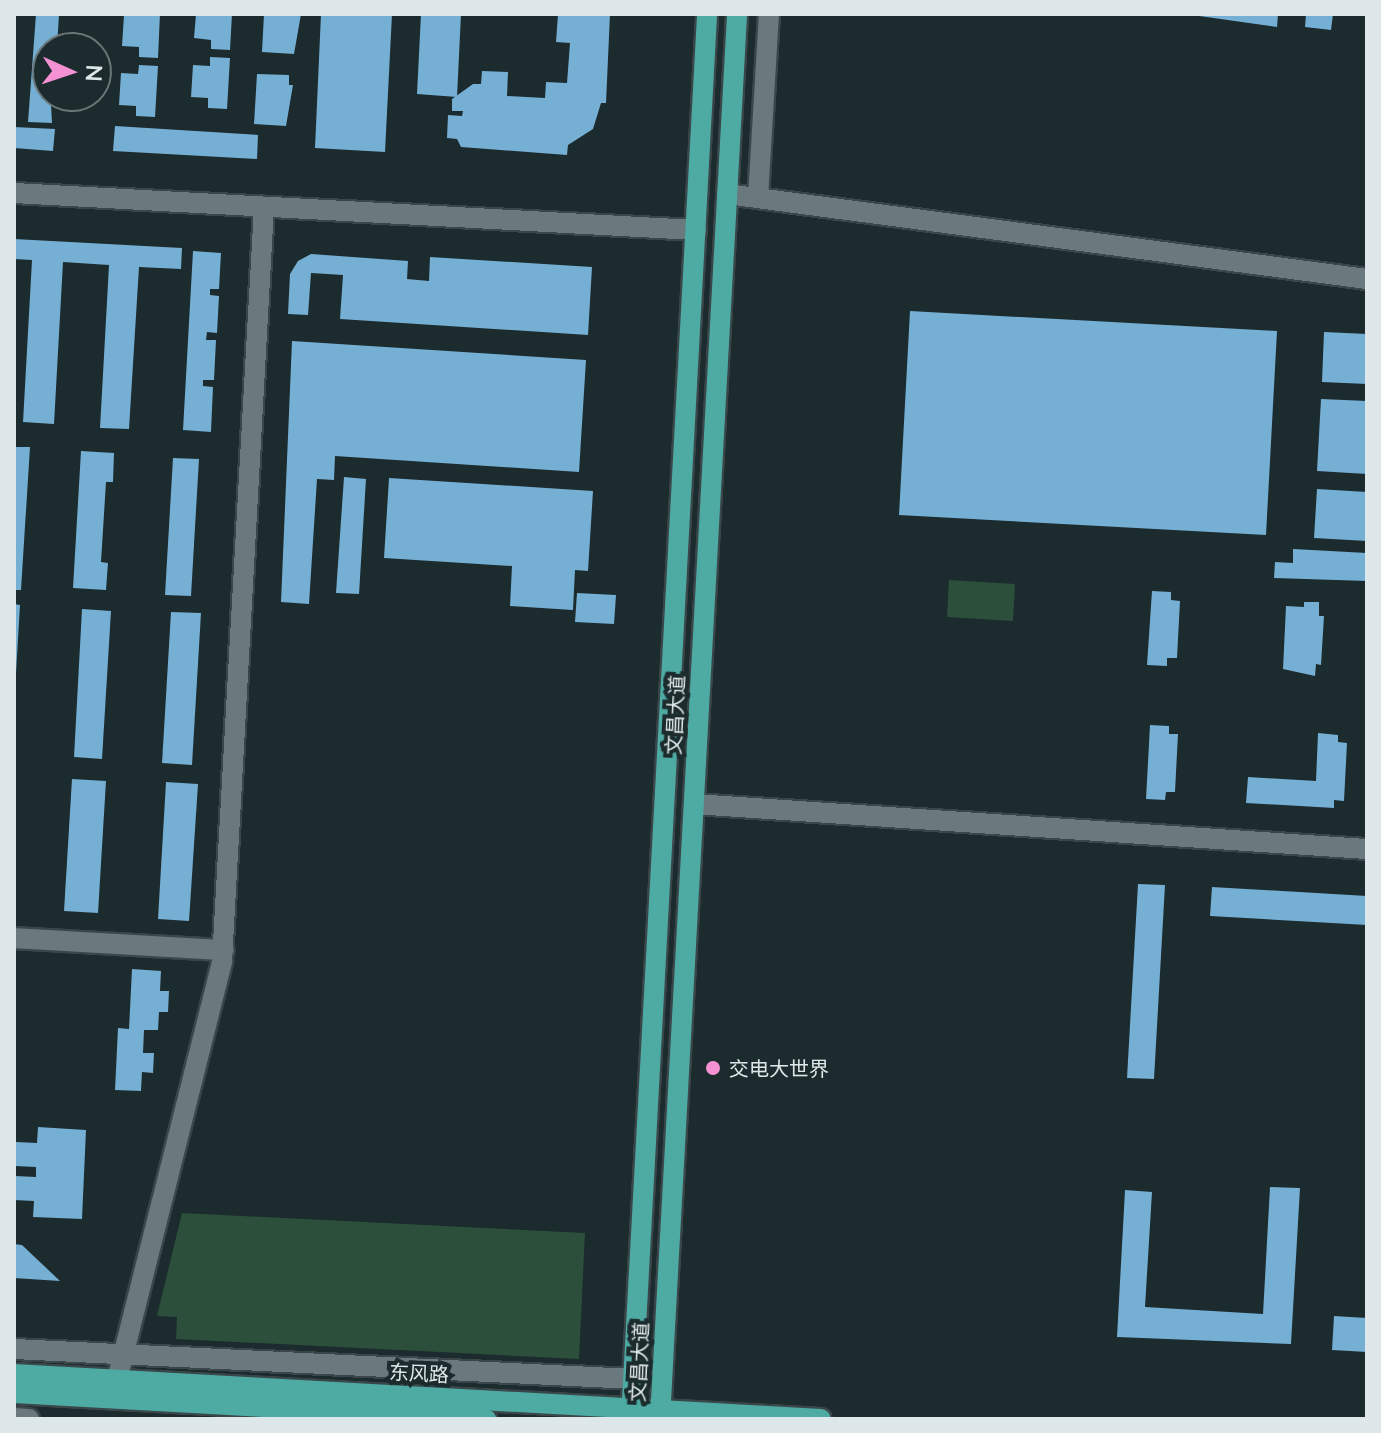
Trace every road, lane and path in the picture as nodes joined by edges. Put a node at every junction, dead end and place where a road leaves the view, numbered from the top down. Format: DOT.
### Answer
graph roads {
  1 [pos="707,14"];
  2 [pos="737,14"];
  3 [pos="769,14"];
  4 [pos="14,193"];
  5 [pos="727,194"];
  6 [pos="758,198"];
  7 [pos="264,207"];
  8 [pos="696,230"];
  9 [pos="1367,279"];
  10 [pos="694,804"];
  11 [pos="1367,849"];
  12 [pos="14,938"];
  13 [pos="224,950"];
  14 [pos="14,1349"];
  15 [pos="123,1355"];
  16 [pos="14,1374"];
  17 [pos="633,1379"];
  18 [pos="117,1380"];
  19 [pos="14,1393"];
  20 [pos="631,1414"];
  21 [pos="660,1414"];
  22 [pos="14,1418"];
  23 [pos="29,1419"];
  24 [pos="486,1419"];
  25 [pos="821,1419"];
  1 -- 8 [label="main road, 文昌大道"];
  2 -- 5 [label="main road, 文昌大道"];
  3 -- 6 [label="street"];
  4 -- 7 [label="street"];
  5 -- 6 [label="street"];
  5 -- 10 [label="main road, 文昌大道"];
  6 -- 9 [label="street"];
  7 -- 8 [label="street"];
  7 -- 13 [label="street"];
  8 -- 17 [label="main road, 文昌大道"];
  10 -- 11 [label="street"];
  10 -- 21 [label="main road, 文昌大道"];
  12 -- 13 [label="street"];
  13 -- 15 [label="street"];
  14 -- 15 [label="street"];
  15 -- 17 [label="street"];
  15 -- 18 [label="street"];
  16 -- 18 [label="main road, 东风路"];
  17 -- 20 [label="main road, 文昌大道"];
  18 -- 20 [label="main road, 东风路"];
  19 -- 24 [label="main road"];
  20 -- 21 [label="main road, 东风路"];
  21 -- 25 [label="main road, 东风路"];
  22 -- 23 [label="street"];
}
